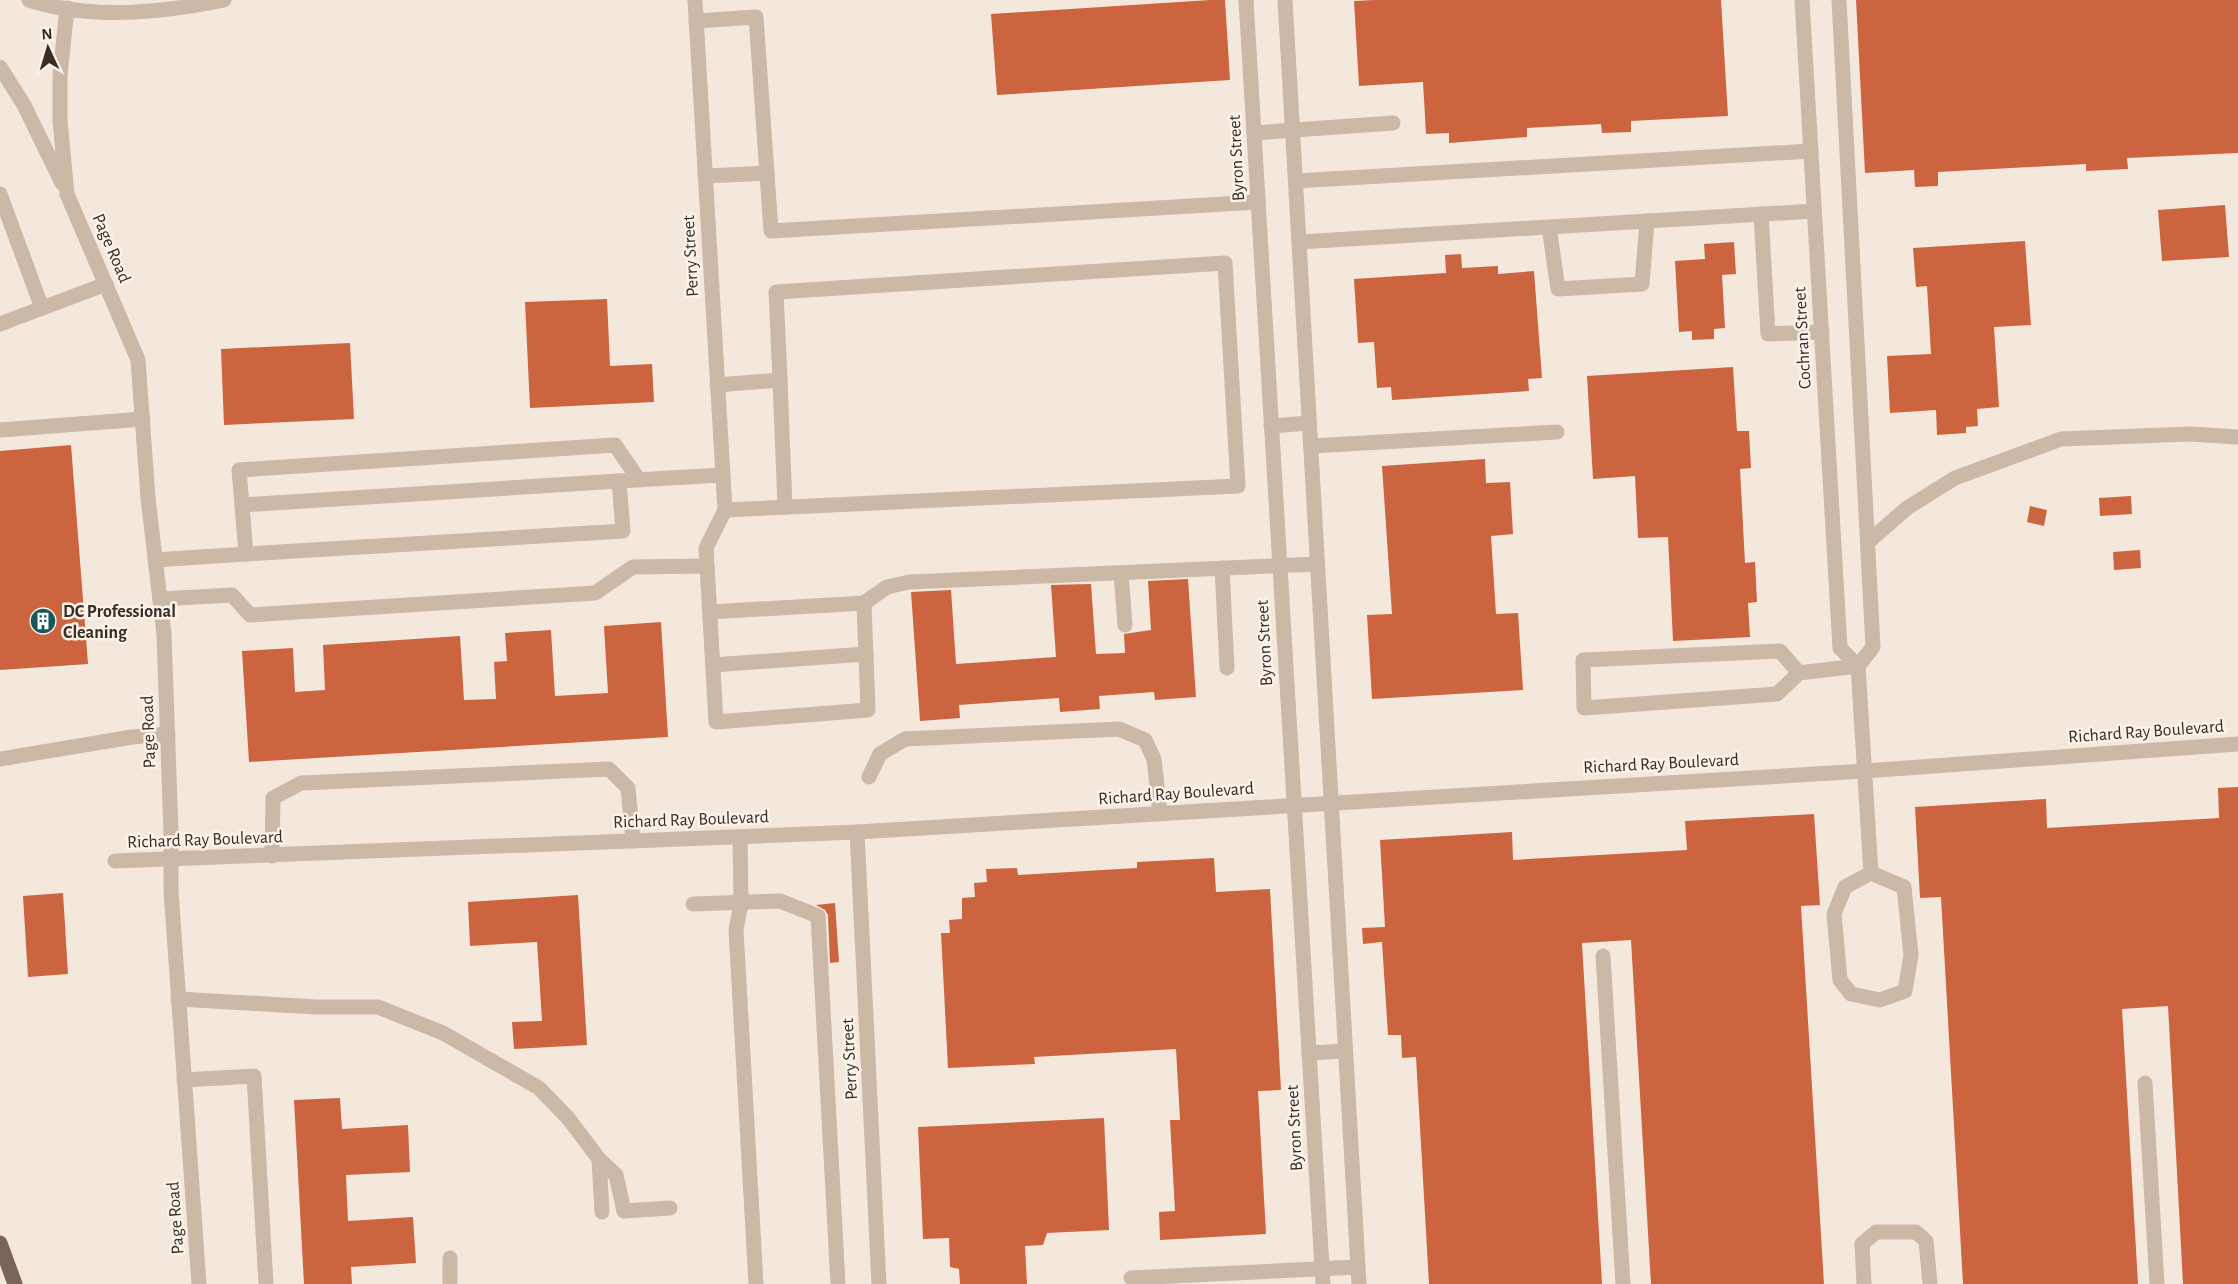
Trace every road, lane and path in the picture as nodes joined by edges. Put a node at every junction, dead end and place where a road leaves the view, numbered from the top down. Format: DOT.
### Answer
graph roads {
  1 [pos="29,0"];
  2 [pos="224,0"];
  3 [pos="695,0"];
  4 [pos="1246,0"];
  5 [pos="1285,0"];
  6 [pos="1802,0"];
  7 [pos="1839,0"];
  8 [pos="67,8"];
  9 [pos="696,21"];
  10 [pos="0,67"];
  11 [pos="1393,123"];
  12 [pos="1293,130"];
  13 [pos="1254,133"];
  14 [pos="1811,151"];
  15 [pos="767,172"];
  16 [pos="705,176"];
  17 [pos="1296,181"];
  18 [pos="0,194"];
  19 [pos="67,194"];
  20 [pos="1258,202"];
  21 [pos="1814,211"];
  22 [pos="1761,214"];
  23 [pos="1647,221"];
  24 [pos="1549,227"];
  25 [pos="1299,242"];
  26 [pos="105,284"];
  27 [pos="42,308"];
  28 [pos="0,324"];
  29 [pos="1822,332"];
  30 [pos="780,380"];
  31 [pos="717,385"];
  32 [pos="143,419"];
  33 [pos="1309,423"];
  34 [pos="1271,426"];
  35 [pos="0,430"];
  36 [pos="1557,432"];
  37 [pos="2238,437"];
  38 [pos="1311,446"];
  39 [pos="722,475"];
  40 [pos="639,480"];
  41 [pos="619,481"];
  42 [pos="242,505"];
  43 [pos="785,507"];
  44 [pos="724,510"];
  45 [pos="1868,542"];
  46 [pos="246,554"];
  47 [pos="155,560"];
  48 [pos="1317,564"];
  49 [pos="707,566"];
  50 [pos="1280,566"];
  51 [pos="1222,568"];
  52 [pos="1120,573"];
  53 [pos="160,599"];
  54 [pos="864,603"];
  55 [pos="710,612"];
  56 [pos="1125,625"];
  57 [pos="866,654"];
  58 [pos="713,665"];
  59 [pos="1858,666"];
  60 [pos="1227,668"];
  61 [pos="1799,673"];
  62 [pos="168,734"];
  63 [pos="2238,744"];
  64 [pos="0,759"];
  65 [pos="1865,771"];
  66 [pos="869,777"];
  67 [pos="1331,802"];
  68 [pos="1293,805"];
  69 [pos="1160,813"];
  70 [pos="857,832"];
  71 [pos="740,837"];
  72 [pos="633,841"];
  73 [pos="272,856"];
  74 [pos="171,858"];
  75 [pos="115,861"];
  76 [pos="1871,873"];
  77 [pos="741,903"];
  78 [pos="693,904"];
  79 [pos="1603,956"];
  80 [pos="178,999"];
  81 [pos="1346,1051"];
  82 [pos="1309,1053"];
  83 [pos="184,1080"];
  84 [pos="2145,1083"];
  85 [pos="599,1159"];
  86 [pos="670,1208"];
  87 [pos="602,1212"];
  88 [pos="0,1243"];
  89 [pos="450,1258"];
  90 [pos="1358,1267"];
  91 [pos="1322,1268"];
  92 [pos="1131,1278"];
  93 [pos="15,1284"];
  94 [pos="199,1284"];
  95 [pos="266,1284"];
  96 [pos="450,1284"];
  97 [pos="756,1284"];
  98 [pos="838,1284"];
  99 [pos="879,1284"];
  100 [pos="1323,1284"];
  101 [pos="1359,1284"];
  102 [pos="1623,1284"];
  103 [pos="1864,1284"];
  104 [pos="1930,1284"];
  105 [pos="2157,1284"];
  1 -- 8 [label="street"];
  2 -- 8 [label="street"];
  3 -- 9 [label="street, Perry Street"];
  4 -- 13 [label="street, Byron Street"];
  5 -- 12 [label="street"];
  6 -- 14 [label="street, Cochran Street"];
  7 -- 45 [label="street"];
  8 -- 19 [label="street, Page Road"];
  9 -- 15 [label="street"];
  9 -- 16 [label="street, Perry Street"];
  10 -- 19 [label="street, Page Road"];
  11 -- 12 [label="street"];
  12 -- 13 [label="street"];
  12 -- 17 [label="street"];
  13 -- 20 [label="street, Byron Street"];
  14 -- 17 [label="street"];
  14 -- 21 [label="street, Cochran Street"];
  15 -- 16 [label="street"];
  15 -- 20 [label="street"];
  16 -- 31 [label="street, Perry Street"];
  17 -- 25 [label="street"];
  18 -- 27 [label="street"];
  19 -- 26 [label="street, Page Road"];
  20 -- 34 [label="street, Byron Street"];
  21 -- 22 [label="street"];
  21 -- 29 [label="street, Cochran Street"];
  22 -- 23 [label="street"];
  22 -- 29 [label="street"];
  23 -- 24 [label="street"];
  23 -- 24 [label="street"];
  24 -- 25 [label="street"];
  25 -- 33 [label="street"];
  26 -- 27 [label="street"];
  26 -- 32 [label="street, Page Road"];
  27 -- 28 [label="street"];
  29 -- 59 [label="street, Cochran Street"];
  30 -- 31 [label="street"];
  30 -- 43 [label="street"];
  30 -- 43 [label="street"];
  31 -- 39 [label="street, Perry Street"];
  32 -- 35 [label="street"];
  32 -- 47 [label="street, Page Road"];
  33 -- 34 [label="street"];
  33 -- 38 [label="street"];
  34 -- 50 [label="street, Byron Street"];
  36 -- 38 [label="street"];
  37 -- 45 [label="street"];
  38 -- 48 [label="street"];
  39 -- 40 [label="street"];
  39 -- 44 [label="street, Perry Street"];
  40 -- 41 [label="street"];
  40 -- 42 [label="street"];
  41 -- 42 [label="street"];
  41 -- 46 [label="street"];
  42 -- 46 [label="street"];
  43 -- 44 [label="street"];
  44 -- 49 [label="street"];
  45 -- 59 [label="street"];
  46 -- 47 [label="street"];
  47 -- 53 [label="street, Page Road"];
  48 -- 50 [label="street"];
  48 -- 67 [label="street"];
  49 -- 53 [label="street"];
  49 -- 55 [label="street"];
  50 -- 51 [label="street"];
  50 -- 68 [label="street, Byron Street"];
  51 -- 52 [label="street"];
  51 -- 60 [label="street"];
  52 -- 54 [label="street"];
  52 -- 56 [label="street"];
  53 -- 62 [label="street, Page Road"];
  54 -- 55 [label="street"];
  54 -- 57 [label="street"];
  55 -- 58 [label="street"];
  57 -- 58 [label="street"];
  57 -- 58 [label="street"];
  59 -- 61 [label="street"];
  59 -- 65 [label="street"];
  61 -- 61 [label="street"];
  62 -- 64 [label="street"];
  62 -- 74 [label="street, Page Road"];
  63 -- 65 [label="street, Richard Ray Boulevard"];
  65 -- 67 [label="street, Richard Ray Boulevard"];
  65 -- 76 [label="street"];
  66 -- 69 [label="street"];
  67 -- 68 [label="street, Richard Ray Boulevard"];
  67 -- 81 [label="street"];
  68 -- 69 [label="street, Richard Ray Boulevard"];
  68 -- 82 [label="street, Byron Street"];
  69 -- 70 [label="street, Richard Ray Boulevard"];
  70 -- 71 [label="street, Richard Ray Boulevard"];
  70 -- 99 [label="street, Perry Street"];
  71 -- 72 [label="street, Richard Ray Boulevard"];
  71 -- 77 [label="street"];
  72 -- 73 [label="street, Richard Ray Boulevard"];
  72 -- 73 [label="street"];
  73 -- 74 [label="street, Richard Ray Boulevard"];
  74 -- 75 [label="street, Richard Ray Boulevard"];
  74 -- 80 [label="street, Page Road"];
  76 -- 76 [label="street"];
  77 -- 78 [label="street"];
  77 -- 97 [label="street"];
  77 -- 98 [label="street"];
  79 -- 102 [label="street"];
  80 -- 83 [label="street, Page Road"];
  80 -- 85 [label="street"];
  81 -- 82 [label="street"];
  81 -- 90 [label="street"];
  82 -- 91 [label="street, Byron Street"];
  83 -- 94 [label="street, Page Road"];
  83 -- 95 [label="street"];
  84 -- 105 [label="street"];
  85 -- 86 [label="street"];
  85 -- 87 [label="street"];
  88 -- 93 [label="main road"];
  89 -- 96 [label="street"];
  90 -- 91 [label="street"];
  90 -- 101 [label="street"];
  91 -- 92 [label="street"];
  91 -- 100 [label="street, Byron Street"];
  103 -- 104 [label="street"];
}
